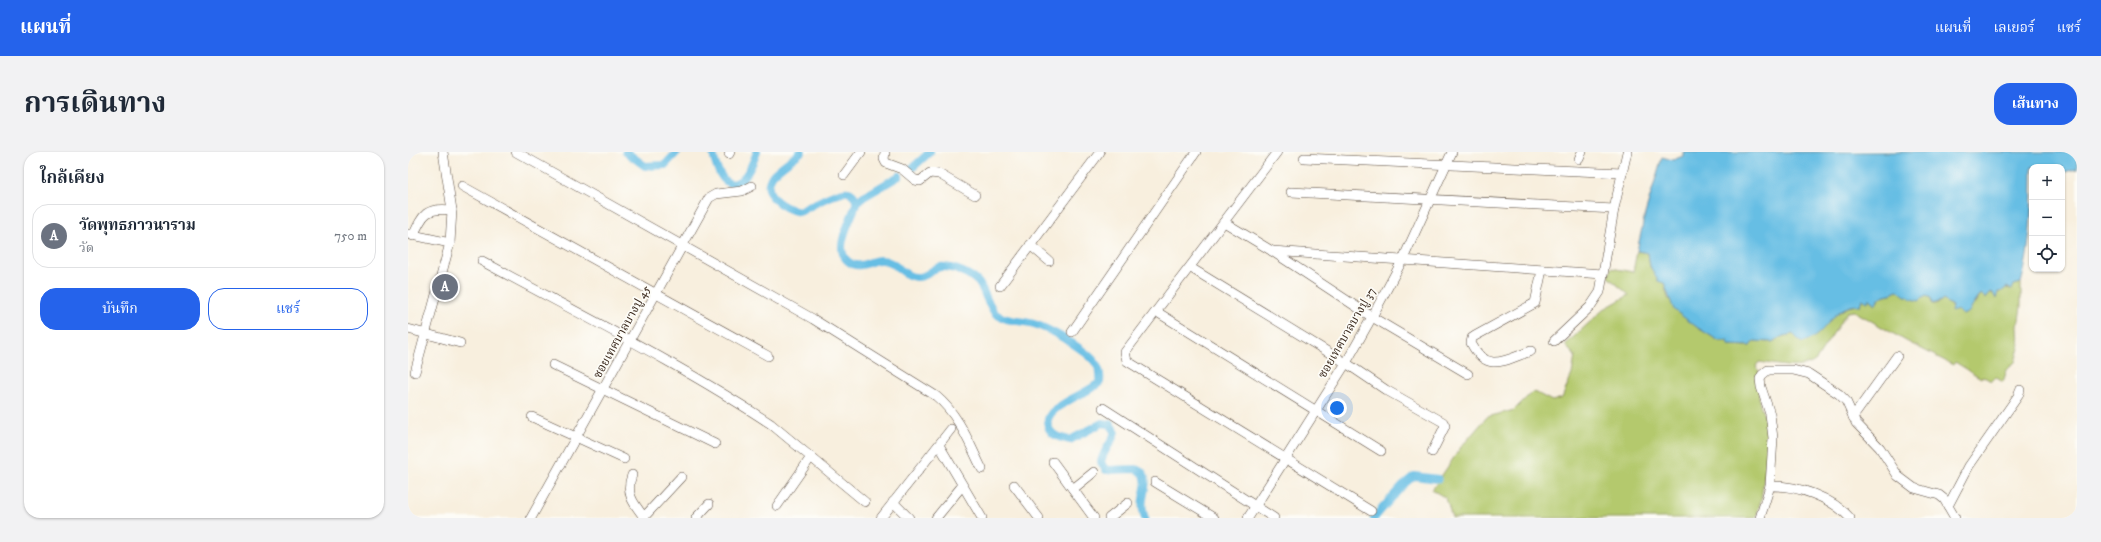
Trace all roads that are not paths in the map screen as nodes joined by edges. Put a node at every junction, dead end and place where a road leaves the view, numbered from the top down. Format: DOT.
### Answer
graph roads {
  1 [pos="443,152"];
  2 [pos="516,152"];
  3 [pos="861,152"];
  4 [pos="885,152"];
  5 [pos="1100,152"];
  6 [pos="1196,152"];
  7 [pos="1277,152"];
  8 [pos="1452,152"];
  9 [pos="1627,152"];
  10 [pos="1304,158"];
  11 [pos="1445,166"];
  12 [pos="1622,173"];
  13 [pos="844,175"];
  14 [pos="462,186"];
  15 [pos="752,186"];
  16 [pos="1291,192"];
  17 [pos="975,195"];
  18 [pos="1430,200"];
  19 [pos="1614,209"];
  20 [pos="452,210"];
  21 [pos="1224,222"];
  22 [pos="411,235"];
  23 [pos="450,244"];
  24 [pos="1030,245"];
  25 [pos="683,247"];
  26 [pos="1272,251"];
  27 [pos="1402,259"];
  28 [pos="482,260"];
  29 [pos="1050,261"];
  30 [pos="1191,268"];
  31 [pos="1542,270"];
  32 [pos="1603,274"];
  33 [pos="1000,286"];
  34 [pos="657,293"];
  35 [pos="1157,312"];
  36 [pos="1372,317"];
  37 [pos="408,329"];
  38 [pos="1072,332"];
  39 [pos="425,334"];
  40 [pos="1554,341"];
  41 [pos="630,342"];
  42 [pos="460,343"];
  43 [pos="1531,351"];
  44 [pos="768,356"];
  45 [pos="1896,356"];
  46 [pos="1346,363"];
  47 [pos="553,365"];
  48 [pos="415,372"];
  49 [pos="1468,374"];
  50 [pos="604,389"];
  51 [pos="2020,390"];
  52 [pos="1103,408"];
  53 [pos="1315,410"];
  54 [pos="532,417"];
  55 [pos="1853,417"];
  56 [pos="951,429"];
  57 [pos="576,436"];
  58 [pos="715,444"];
  59 [pos="939,445"];
  60 [pos="1381,451"];
  61 [pos="1432,452"];
  62 [pos="811,457"];
  63 [pos="1285,458"];
  64 [pos="624,459"];
  65 [pos="1053,462"];
  66 [pos="982,469"];
  67 [pos="1094,472"];
  68 [pos="632,475"];
  69 [pos="680,477"];
  70 [pos="1155,482"];
  71 [pos="1014,485"];
  72 [pos="962,486"];
  73 [pos="1770,486"];
  74 [pos="1073,489"];
  75 [pos="865,502"];
  76 [pos="893,502"];
  77 [pos="1128,503"];
  78 [pos="709,504"];
  79 [pos="777,506"];
  80 [pos="1255,506"];
  81 [pos="1948,506"];
  82 [pos="1371,511"];
  83 [pos="531,518"];
  84 [pos="644,518"];
  85 [pos="696,518"];
  86 [pos="881,518"];
  87 [pos="909,518"];
  88 [pos="936,518"];
  89 [pos="982,518"];
  90 [pos="1039,518"];
  91 [pos="1094,518"];
  92 [pos="1109,518"];
  93 [pos="1214,518"];
  94 [pos="1248,518"];
  95 [pos="1274,518"];
  96 [pos="1760,518"];
  97 [pos="1850,518"];
  98 [pos="1955,518"];
  1 -- 20 [label="street"];
  2 -- 25 [label="street"];
  3 -- 13 [label="street"];
  4 -- 17 [label="street"];
  5 -- 24 [label="street"];
  6 -- 38 [label="street"];
  7 -- 21 [label="street"];
  8 -- 11 [label="street, ซอยเทศบาลบางปู 37"];
  9 -- 12 [label="street"];
  10 -- 11 [label="street"];
  11 -- 12 [label="street"];
  11 -- 18 [label="street, ซอยเทศบาลบางปู 37"];
  12 -- 19 [label="street"];
  14 -- 34 [label="street"];
  15 -- 25 [label="street, ซอยเทศบาลบางปู 45"];
  16 -- 18 [label="street"];
  18 -- 19 [label="street"];
  18 -- 27 [label="street, ซอยเทศบาลบางปู 37"];
  19 -- 32 [label="street"];
  20 -- 22 [label="street"];
  20 -- 23 [label="street"];
  21 -- 26 [label="street"];
  21 -- 30 [label="street"];
  22 -- 23 [label="street"];
  23 -- 39 [label="street"];
  24 -- 29 [label="street"];
  24 -- 33 [label="street"];
  25 -- 34 [label="street, ซอยเทศบาลบางปู 45"];
  25 -- 66 [label="street"];
  26 -- 27 [label="street"];
  26 -- 36 [label="street"];
  27 -- 31 [label="street"];
  27 -- 36 [label="street, ซอยเทศบาลบางปู 37"];
  28 -- 41 [label="street"];
  30 -- 35 [label="street"];
  30 -- 46 [label="street"];
  31 -- 32 [label="street"];
  31 -- 43 [label="street"];
  32 -- 40 [label="street"];
  34 -- 41 [label="street, ซอยเทศบาลบางปู 45"];
  34 -- 44 [label="street"];
  35 -- 53 [label="street"];
  35 -- 63 [label="street"];
  36 -- 46 [label="street, ซอยเทศบาลบางปู 37"];
  36 -- 49 [label="street"];
  37 -- 39 [label="street"];
  39 -- 42 [label="street"];
  39 -- 48 [label="street"];
  41 -- 50 [label="street, ซอยเทศบาลบางปู 45"];
  41 -- 62 [label="street"];
  45 -- 55 [label="street"];
  46 -- 53 [label="street, ซอยเทศบาลบางปู 37"];
  46 -- 61 [label="street"];
  47 -- 50 [label="street"];
  50 -- 57 [label="street, ซอยเทศบาลบางปู 45"];
  50 -- 58 [label="street"];
  51 -- 81 [label="street"];
  52 -- 80 [label="street"];
  53 -- 60 [label="street"];
  53 -- 63 [label="street, ซอยเทศบาลบางปู 37"];
  54 -- 57 [label="street"];
  55 -- 73 [label="street"];
  55 -- 81 [label="street"];
  56 -- 59 [label="street"];
  57 -- 64 [label="street"];
  57 -- 83 [label="street, ซอยเทศบาลบางปู 45"];
  59 -- 72 [label="street"];
  59 -- 76 [label="street"];
  62 -- 75 [label="street"];
  62 -- 79 [label="street"];
  63 -- 80 [label="street, ซอยเทศบาลบางปู 37"];
  63 -- 82 [label="street"];
  65 -- 74 [label="street"];
  67 -- 74 [label="street"];
  68 -- 84 [label="street"];
  69 -- 84 [label="street"];
  70 -- 93 [label="street"];
  71 -- 90 [label="street"];
  72 -- 88 [label="street"];
  72 -- 89 [label="street"];
  73 -- 96 [label="street"];
  73 -- 97 [label="street"];
  74 -- 91 [label="street"];
  76 -- 86 [label="street"];
  76 -- 87 [label="street"];
  77 -- 92 [label="street"];
  78 -- 85 [label="street"];
  80 -- 94 [label="street, ซอยเทศบาลบางปู 37"];
  80 -- 95 [label="street"];
  81 -- 98 [label="street"];
}
